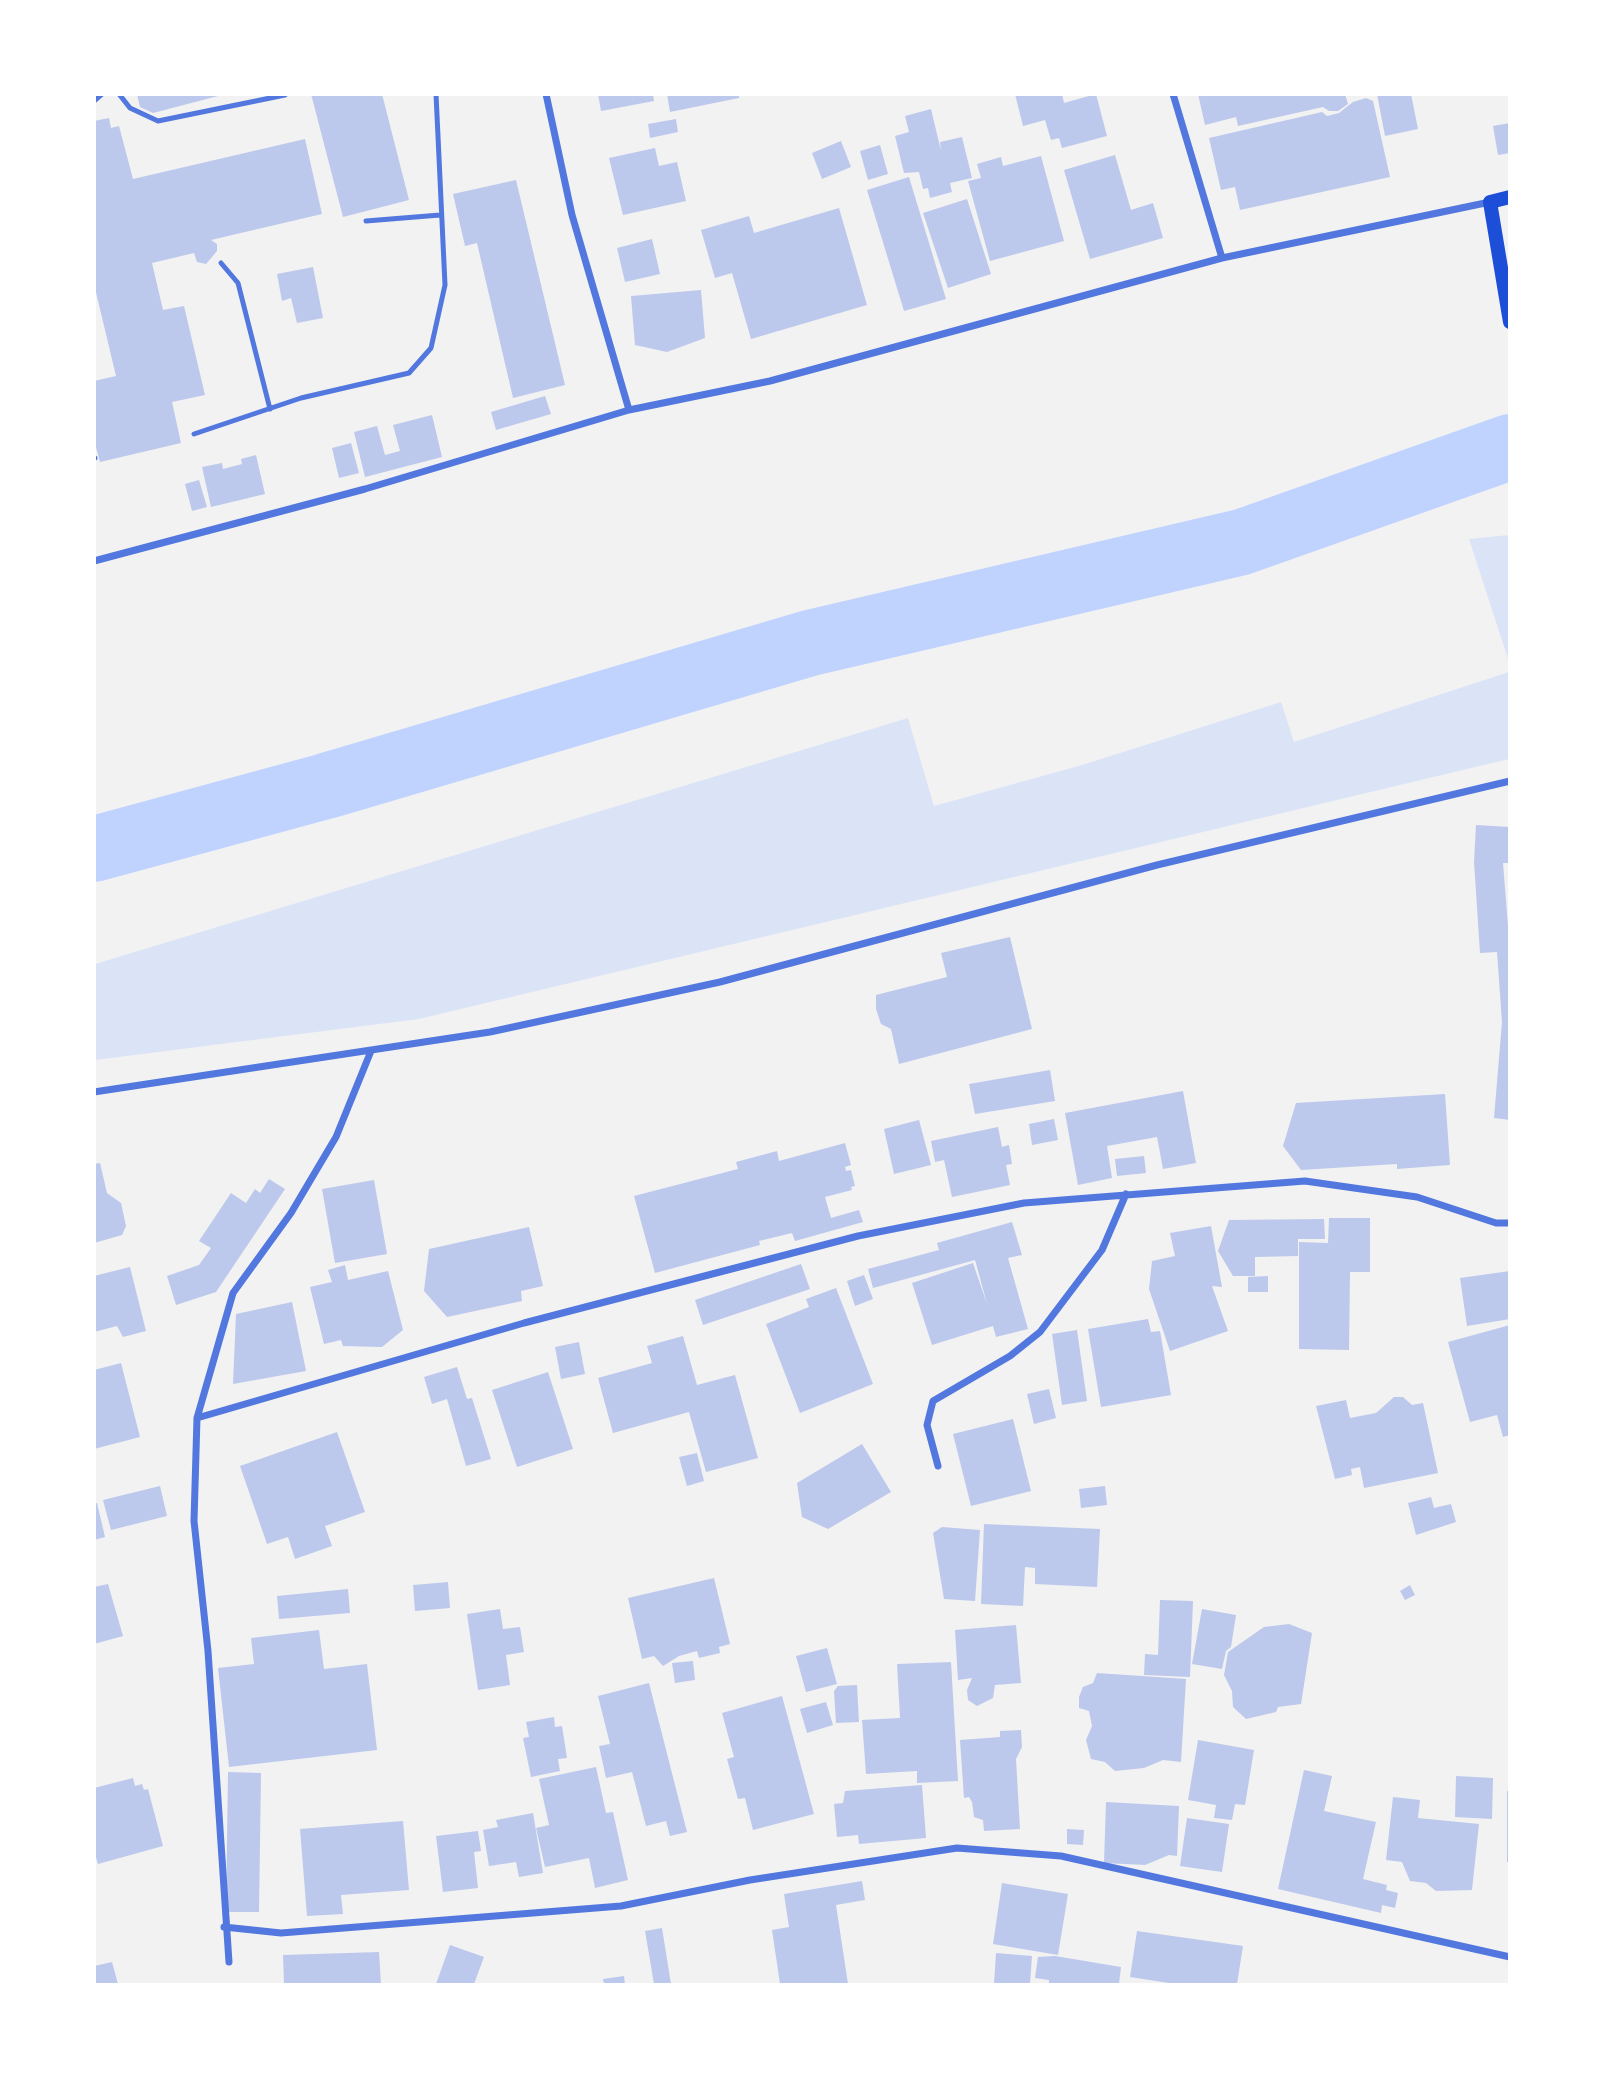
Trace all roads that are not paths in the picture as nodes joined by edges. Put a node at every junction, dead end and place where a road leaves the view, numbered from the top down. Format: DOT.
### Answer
graph roads {
  1 [pos="102,94"];
  2 [pos="119,94"];
  3 [pos="436,94"];
  4 [pos="546,94"];
  5 [pos="1173,94"];
  6 [pos="285,95"];
  7 [pos="94,101"];
  8 [pos="1510,197"];
  9 [pos="1490,202"];
  10 [pos="440,215"];
  11 [pos="366,220"];
  12 [pos="1222,258"];
  13 [pos="221,263"];
  14 [pos="1510,322"];
  15 [pos="270,409"];
  16 [pos="629,410"];
  17 [pos="194,435"];
  18 [pos="94,561"];
  19 [pos="1510,781"];
  20 [pos="371,1051"];
  21 [pos="94,1092"];
  22 [pos="1126,1194"];
  23 [pos="1510,1223"];
  24 [pos="197,1418"];
  25 [pos="938,1466"];
  26 [pos="224,1927"];
  27 [pos="1510,1957"];
  28 [pos="229,1962"];
  1 -- 7 [label="lane"];
  2 -- 6 [label="lane"];
  3 -- 10 [label="lane"];
  4 -- 16 [label="street"];
  5 -- 12 [label="street"];
  8 -- 9 [label="main road"];
  9 -- 12 [label="street"];
  9 -- 14 [label="main road"];
  10 -- 11 [label="lane"];
  10 -- 15 [label="lane"];
  12 -- 16 [label="street"];
  13 -- 15 [label="lane"];
  15 -- 17 [label="lane"];
  16 -- 18 [label="street"];
  19 -- 20 [label="street"];
  20 -- 21 [label="street"];
  20 -- 24 [label="street"];
  22 -- 23 [label="street"];
  22 -- 24 [label="street"];
  22 -- 25 [label="street"];
  24 -- 26 [label="street"];
  26 -- 27 [label="street"];
  26 -- 28 [label="street"];
}
